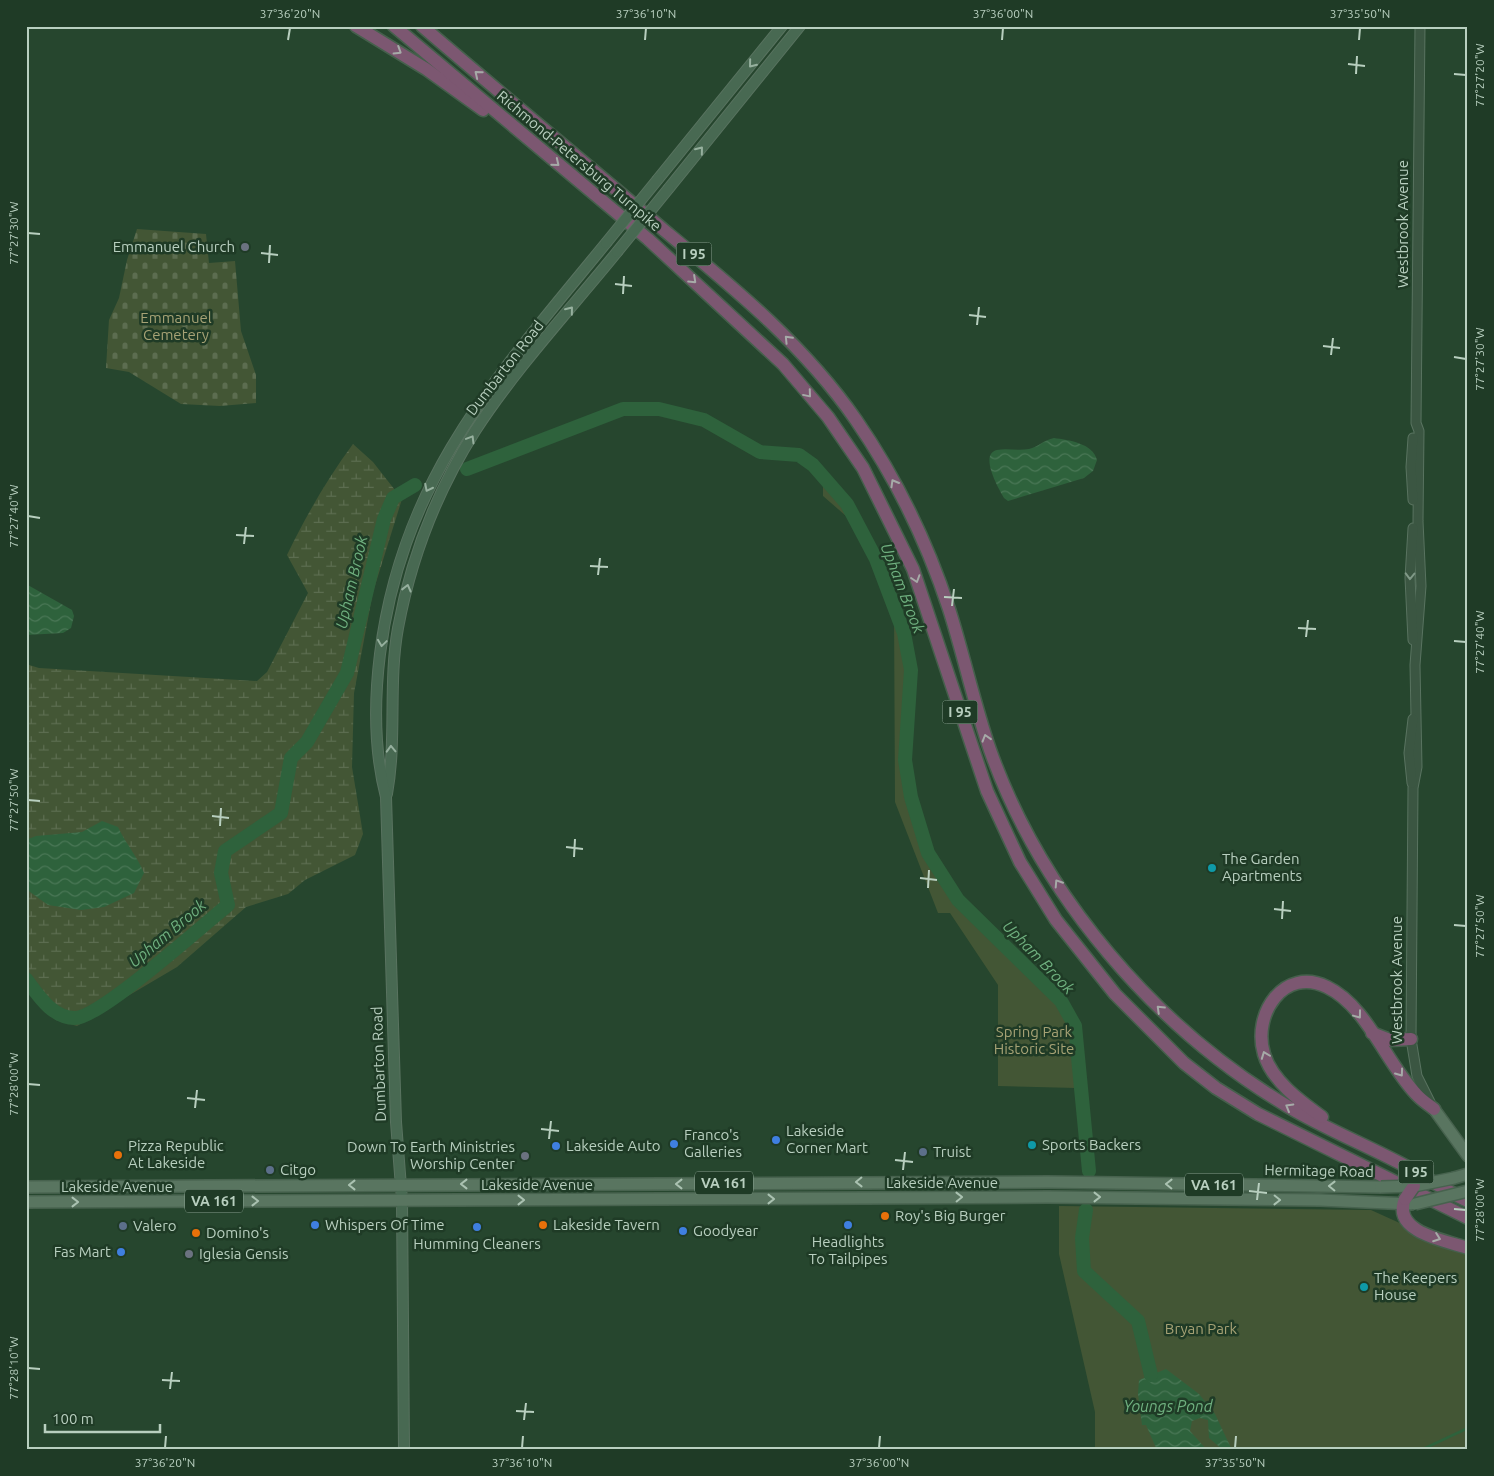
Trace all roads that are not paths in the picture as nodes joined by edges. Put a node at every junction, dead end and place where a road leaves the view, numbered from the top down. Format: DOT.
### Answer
graph roads {
  1 [pos="356,26"];
  2 [pos="394,26"];
  3 [pos="422,26"];
  4 [pos="782,26"];
  5 [pos="800,26"];
  6 [pos="1420,26"];
  7 [pos="519,132"];
  8 [pos="386,797"];
  9 [pos="1372,1033"];
  10 [pos="1411,1039"];
  11 [pos="1434,1108"];
  12 [pos="1364,1145"];
  13 [pos="1468,1156"];
  14 [pos="1468,1174"];
  15 [pos="1048,1182"];
  16 [pos="401,1185"];
  17 [pos="1414,1186"];
  18 [pos="26,1187"];
  19 [pos="1468,1191"];
  20 [pos="1048,1197"];
  21 [pos="402,1200"];
  22 [pos="1468,1201"];
  23 [pos="26,1202"];
  24 [pos="1407,1202"];
  25 [pos="1468,1218"];
  26 [pos="1468,1248"];
  27 [pos="404,1450"];
  1 -- 7 [label="highway, one-way"];
  2 -- 7 [label="highway, Richmond-Petersburg Turnpike / I 95"];
  12 -- 3 [label="highway, Richmond-Petersburg Turnpike / I 95, one-way"];
  4 -- 8 [label="main road, Dumbarton Road, one-way, bridge"];
  8 -- 5 [label="main road, Dumbarton Road, one-way, bridge"];
  6 -- 10 [label="street, Westbrook Avenue"];
  7 -- 25 [label="highway, Richmond-Petersburg Turnpike / I 95, one-way"];
  8 -- 16 [label="main road, Dumbarton Road"];
  9 -- 10 [label="highway"];
  9 -- 11 [label="highway, one-way"];
  12 -- 9 [label="highway, one-way"];
  10 -- 11 [label="street, Westbrook Avenue"];
  11 -- 13 [label="main road, Westbrook Avenue"];
  12 -- 22 [label="highway, Richmond-Petersburg Turnpike / I 95"];
  14 -- 17 [label="main road, Hermitage Road / VA 161, bridge"];
  15 -- 16 [label="main road, Lakeside Avenue / VA 161, one-way"];
  17 -- 15 [label="main road, Hermitage Road / VA 161, one-way, bridge"];
  16 -- 18 [label="main road, Lakeside Avenue / VA 161, one-way"];
  16 -- 21 [label="main road, Dumbarton Road"];
  17 -- 24 [label="highway, bridge"];
  19 -- 24 [label="main road, Hermitage Road / VA 161, bridge"];
  21 -- 20 [label="main road, Lakeside Avenue / VA 161, one-way"];
  20 -- 24 [label="main road, Hermitage Road / VA 161, one-way"];
  23 -- 21 [label="main road, Lakeside Avenue / VA 161, one-way"];
  21 -- 27 [label="main road, Dumbarton Road"];
  24 -- 26 [label="highway, one-way"];
}
